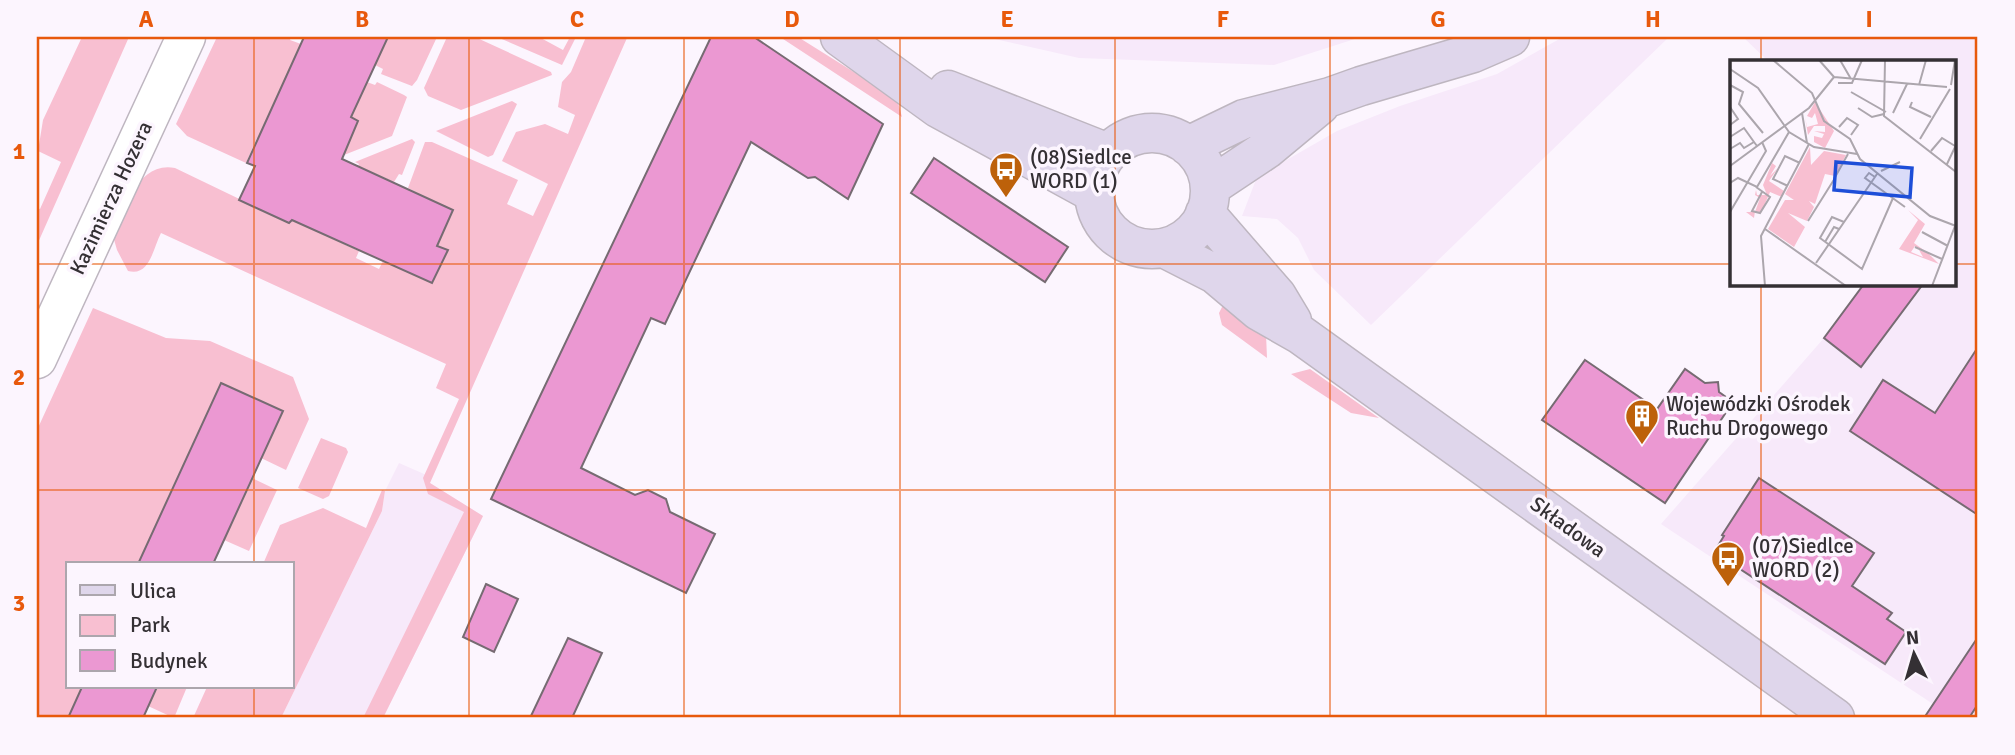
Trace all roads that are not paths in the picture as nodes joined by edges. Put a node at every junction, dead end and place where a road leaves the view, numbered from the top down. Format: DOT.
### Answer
graph roads {
  1 [pos="186,37"];
  2 [pos="840,37"];
  3 [pos="1510,37"];
  4 [pos="872,58"];
  5 [pos="1330,97"];
  6 [pos="1188,146"];
  7 [pos="1108,153"];
  8 [pos="1094,193"];
  9 [pos="1208,200"];
  10 [pos="1164,248"];
  11 [pos="1301,335"];
  12 [pos="37,359"];
  13 [pos="1835,718"];
  1 -- 12 [label="street, Kazimierza Hozera"];
  2 -- 4 [label="main road"];
  3 -- 5 [label="main road"];
  4 -- 7 [label="main road"];
  4 -- 8 [label="main road"];
  5 -- 6 [label="main road"];
  5 -- 9 [label="main road"];
  6 -- 7 [label="main road"];
  6 -- 9 [label="main road"];
  7 -- 8 [label="main road"];
  8 -- 10 [label="main road"];
  9 -- 10 [label="main road"];
  9 -- 11 [label="main road, Składowa"];
  10 -- 11 [label="main road, Składowa"];
  11 -- 13 [label="main road, Składowa"];
}
